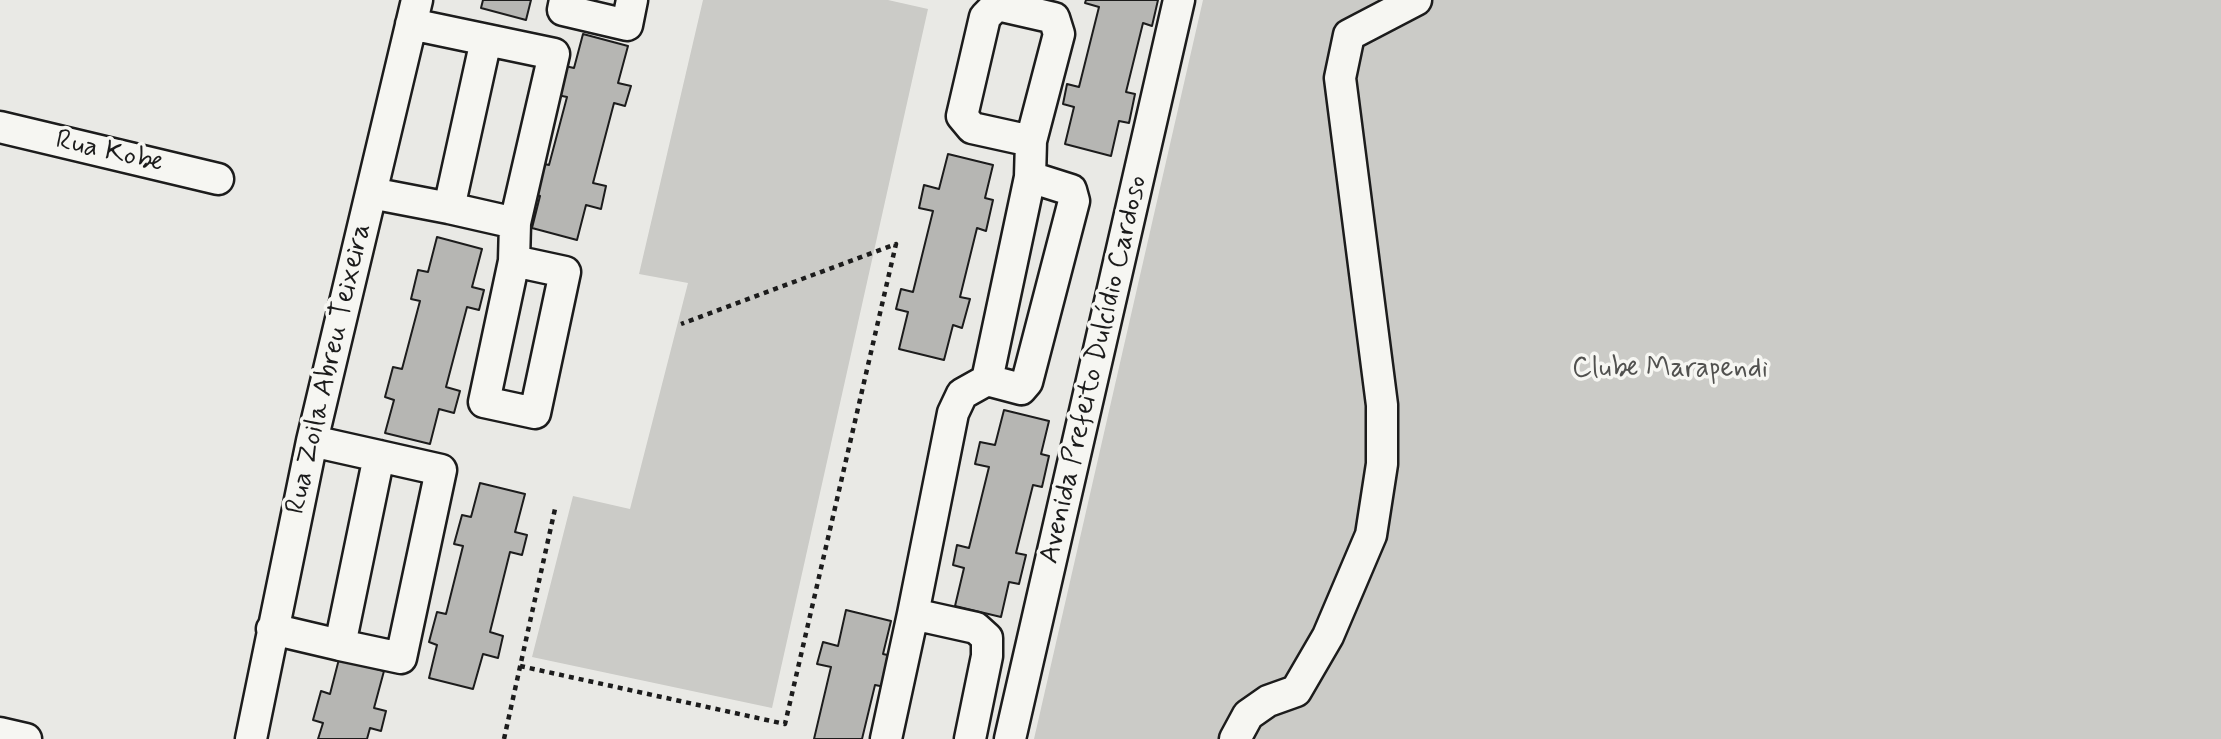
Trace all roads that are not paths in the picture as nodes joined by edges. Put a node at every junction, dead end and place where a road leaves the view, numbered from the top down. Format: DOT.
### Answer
graph roads {
  1 [pos="632,0"];
  2 [pos="1179,0"];
  3 [pos="1416,0"];
  4 [pos="564,5"];
  5 [pos="414,12"];
  6 [pos="486,40"];
  7 [pos="554,54"];
  8 [pos="0,127"];
  9 [pos="1031,141"];
  10 [pos="1030,177"];
  11 [pos="218,179"];
  12 [pos="371,193"];
  13 [pos="449,208"];
  14 [pos="515,223"];
  15 [pos="514,261"];
  16 [pos="987,380"];
  17 [pos="313,441"];
  18 [pos="379,456"];
  19 [pos="913,614"];
  20 [pos="272,629"];
  21 [pos="340,645"];
  22 [pos="0,733"];
  23 [pos="26,739"];
  24 [pos="251,739"];
  25 [pos="886,739"];
  26 [pos="970,739"];
  27 [pos="1010,739"];
  28 [pos="1235,739"];
  1 -- 4 [label="street"];
  2 -- 27 [label="street, Avenida Prefeito Dulcídio Cardoso"];
  3 -- 28 [label="street"];
  4 -- 7 [label="street"];
  5 -- 6 [label="street"];
  5 -- 12 [label="street, Rua Zoila Abreu Teixeira"];
  6 -- 7 [label="street"];
  6 -- 13 [label="street"];
  7 -- 14 [label="street"];
  8 -- 11 [label="street, Rua Kobe"];
  9 -- 9 [label="street"];
  9 -- 10 [label="street"];
  10 -- 16 [label="street"];
  10 -- 16 [label="street"];
  12 -- 13 [label="street"];
  12 -- 17 [label="street, Rua Zoila Abreu Teixeira"];
  13 -- 14 [label="street"];
  14 -- 15 [label="street"];
  15 -- 15 [label="street"];
  16 -- 19 [label="street"];
  17 -- 18 [label="street"];
  17 -- 20 [label="street, Rua Zoila Abreu Teixeira"];
  18 -- 21 [label="street"];
  18 -- 21 [label="street"];
  19 -- 25 [label="street"];
  19 -- 26 [label="street"];
  20 -- 21 [label="street"];
  20 -- 24 [label="street, Rua Zoila Abreu Teixeira"];
  22 -- 23 [label="street"];
}
